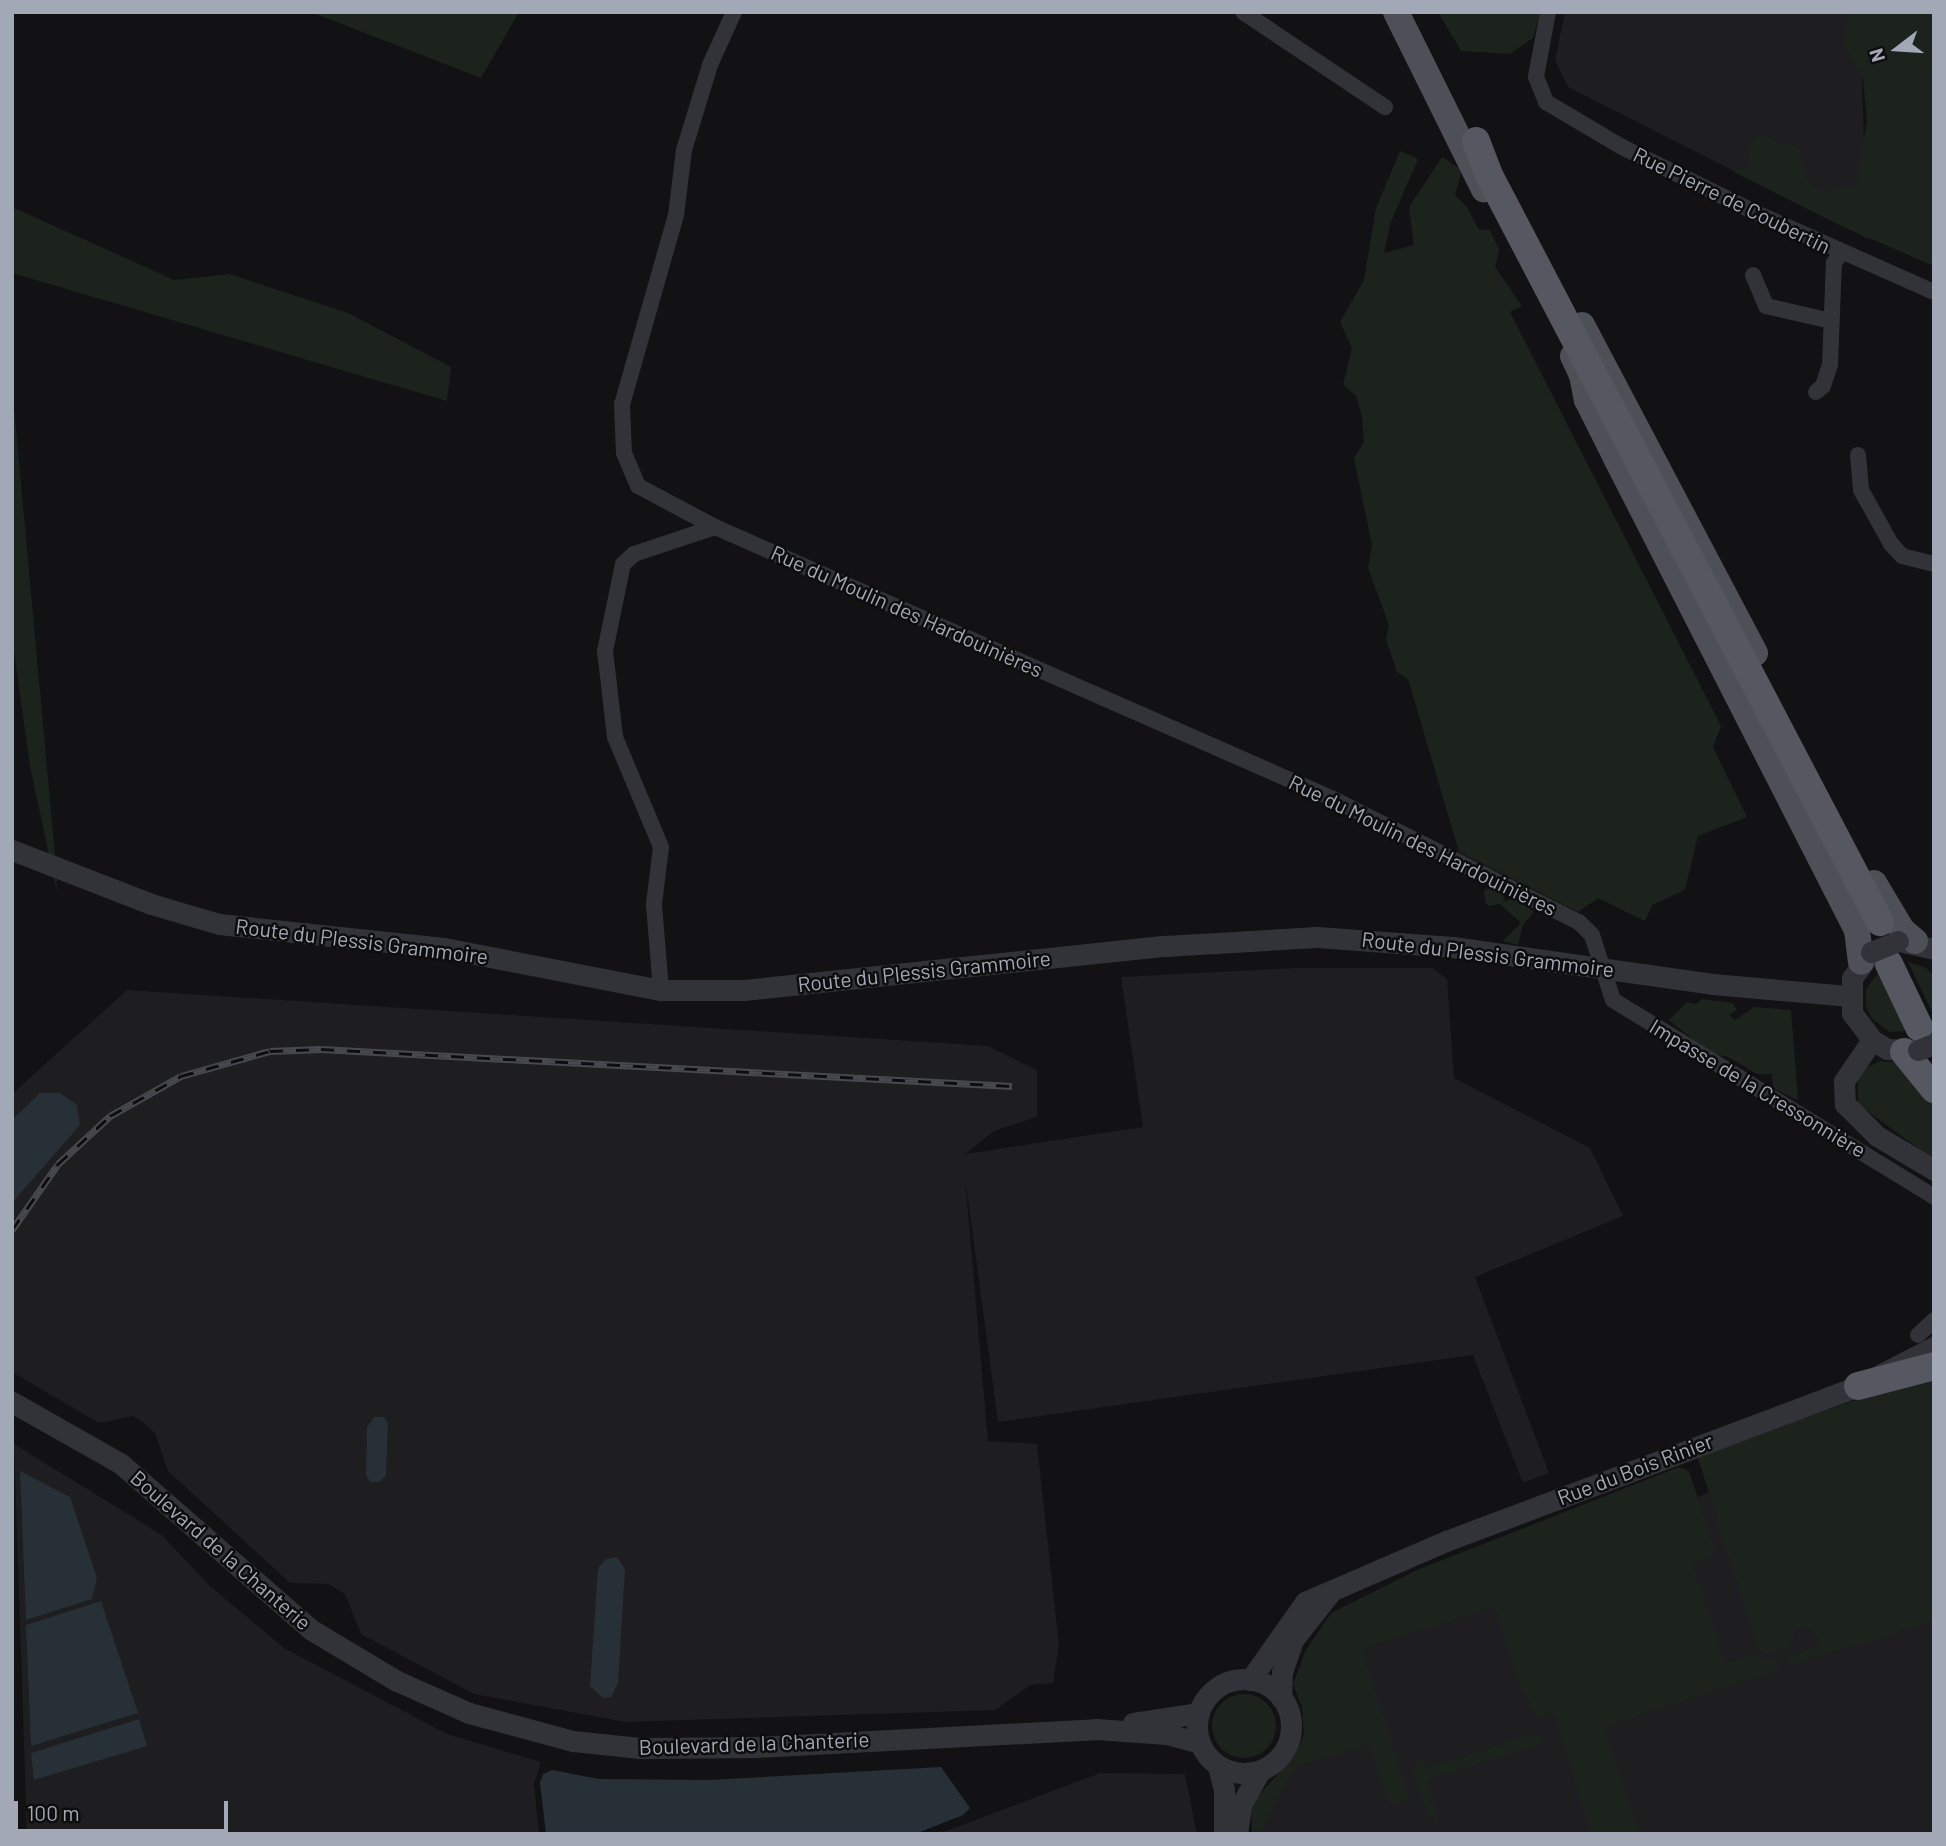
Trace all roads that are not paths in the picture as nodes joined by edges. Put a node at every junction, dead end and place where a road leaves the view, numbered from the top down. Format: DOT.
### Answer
graph roads {
  1 [pos="734,12"];
  2 [pos="1243,12"];
  3 [pos="1396,12"];
  4 [pos="1407,12"];
  5 [pos="1548,12"];
  6 [pos="1385,107"];
  7 [pos="1476,141"];
  8 [pos="1841,253"];
  9 [pos="1753,275"];
  10 [pos="1934,292"];
  11 [pos="1830,321"];
  12 [pos="1582,374"];
  13 [pos="1816,392"];
  14 [pos="1857,456"];
  15 [pos="715,527"];
  16 [pos="1934,564"];
  17 [pos="12,850"];
  18 [pos="1891,946"];
  19 [pos="1600,966"];
  20 [pos="662,990"];
  21 [pos="1850,996"];
  22 [pos="1872,1040"];
  23 [pos="1924,1044"];
  24 [pos="1934,1089"];
  25 [pos="1934,1170"];
  26 [pos="1934,1197"];
  27 [pos="1934,1320"];
  28 [pos="1926,1341"];
  29 [pos="1934,1366"];
  30 [pos="1858,1385"];
  31 [pos="12,1402"];
  32 [pos="1334,1588"];
  33 [pos="1250,1680"];
  34 [pos="1281,1698"];
  35 [pos="1199,1713"];
  36 [pos="1096,1729"];
  37 [pos="1200,1743"];
  38 [pos="1218,1766"];
  39 [pos="1260,1771"];
  40 [pos="1224,1834"];
  41 [pos="1237,1834"];
  1 -- 15 [label="street, Rue du Moulin des Hardouinières"];
  2 -- 6 [label="street"];
  3 -- 12 [label="main road"];
  4 -- 7 [label="main road"];
  5 -- 8 [label="street, Rue Pierre de Coubertin"];
  7 -- 18 [label="highway"];
  7 -- 18 [label="main road"];
  8 -- 10 [label="street, Rue Pierre de Coubertin"];
  8 -- 11 [label="street, Rue Pierre de Coubertin"];
  9 -- 11 [label="street"];
  11 -- 13 [label="street, Rue Pierre de Coubertin"];
  12 -- 18 [label="highway"];
  12 -- 18 [label="main road"];
  14 -- 16 [label="street"];
  15 -- 19 [label="street, Rue du Moulin des Hardouinières"];
  15 -- 20 [label="street"];
  17 -- 20 [label="street, Route du Plessis Grammoire"];
  18 -- 21 [label="street"];
  18 -- 23 [label="highway"];
  19 -- 20 [label="street, Route du Plessis Grammoire"];
  19 -- 21 [label="street, Route du Plessis Grammoire"];
  19 -- 26 [label="street, Impasse de la Cressonnière"];
  21 -- 22 [label="street"];
  22 -- 23 [label="street"];
  22 -- 25 [label="street"];
  23 -- 24 [label="highway"];
  27 -- 28 [label="street"];
  28 -- 30 [label="street, Rue du Bois Rinier"];
  29 -- 30 [label="highway"];
  30 -- 32 [label="street, Rue du Bois Rinier"];
  31 -- 36 [label="street, Boulevard de la Chanterie"];
  32 -- 33 [label="street, Rue du Bois Rinier"];
  32 -- 34 [label="street, Rue du Bois Rinier"];
  33 -- 34 [label="street"];
  33 -- 35 [label="street"];
  34 -- 39 [label="street"];
  35 -- 36 [label="street, Boulevard de la Chanterie"];
  35 -- 37 [label="street"];
  36 -- 37 [label="street, Boulevard de la Chanterie"];
  37 -- 38 [label="street"];
  38 -- 39 [label="street"];
  38 -- 40 [label="street"];
  39 -- 41 [label="street"];
}
